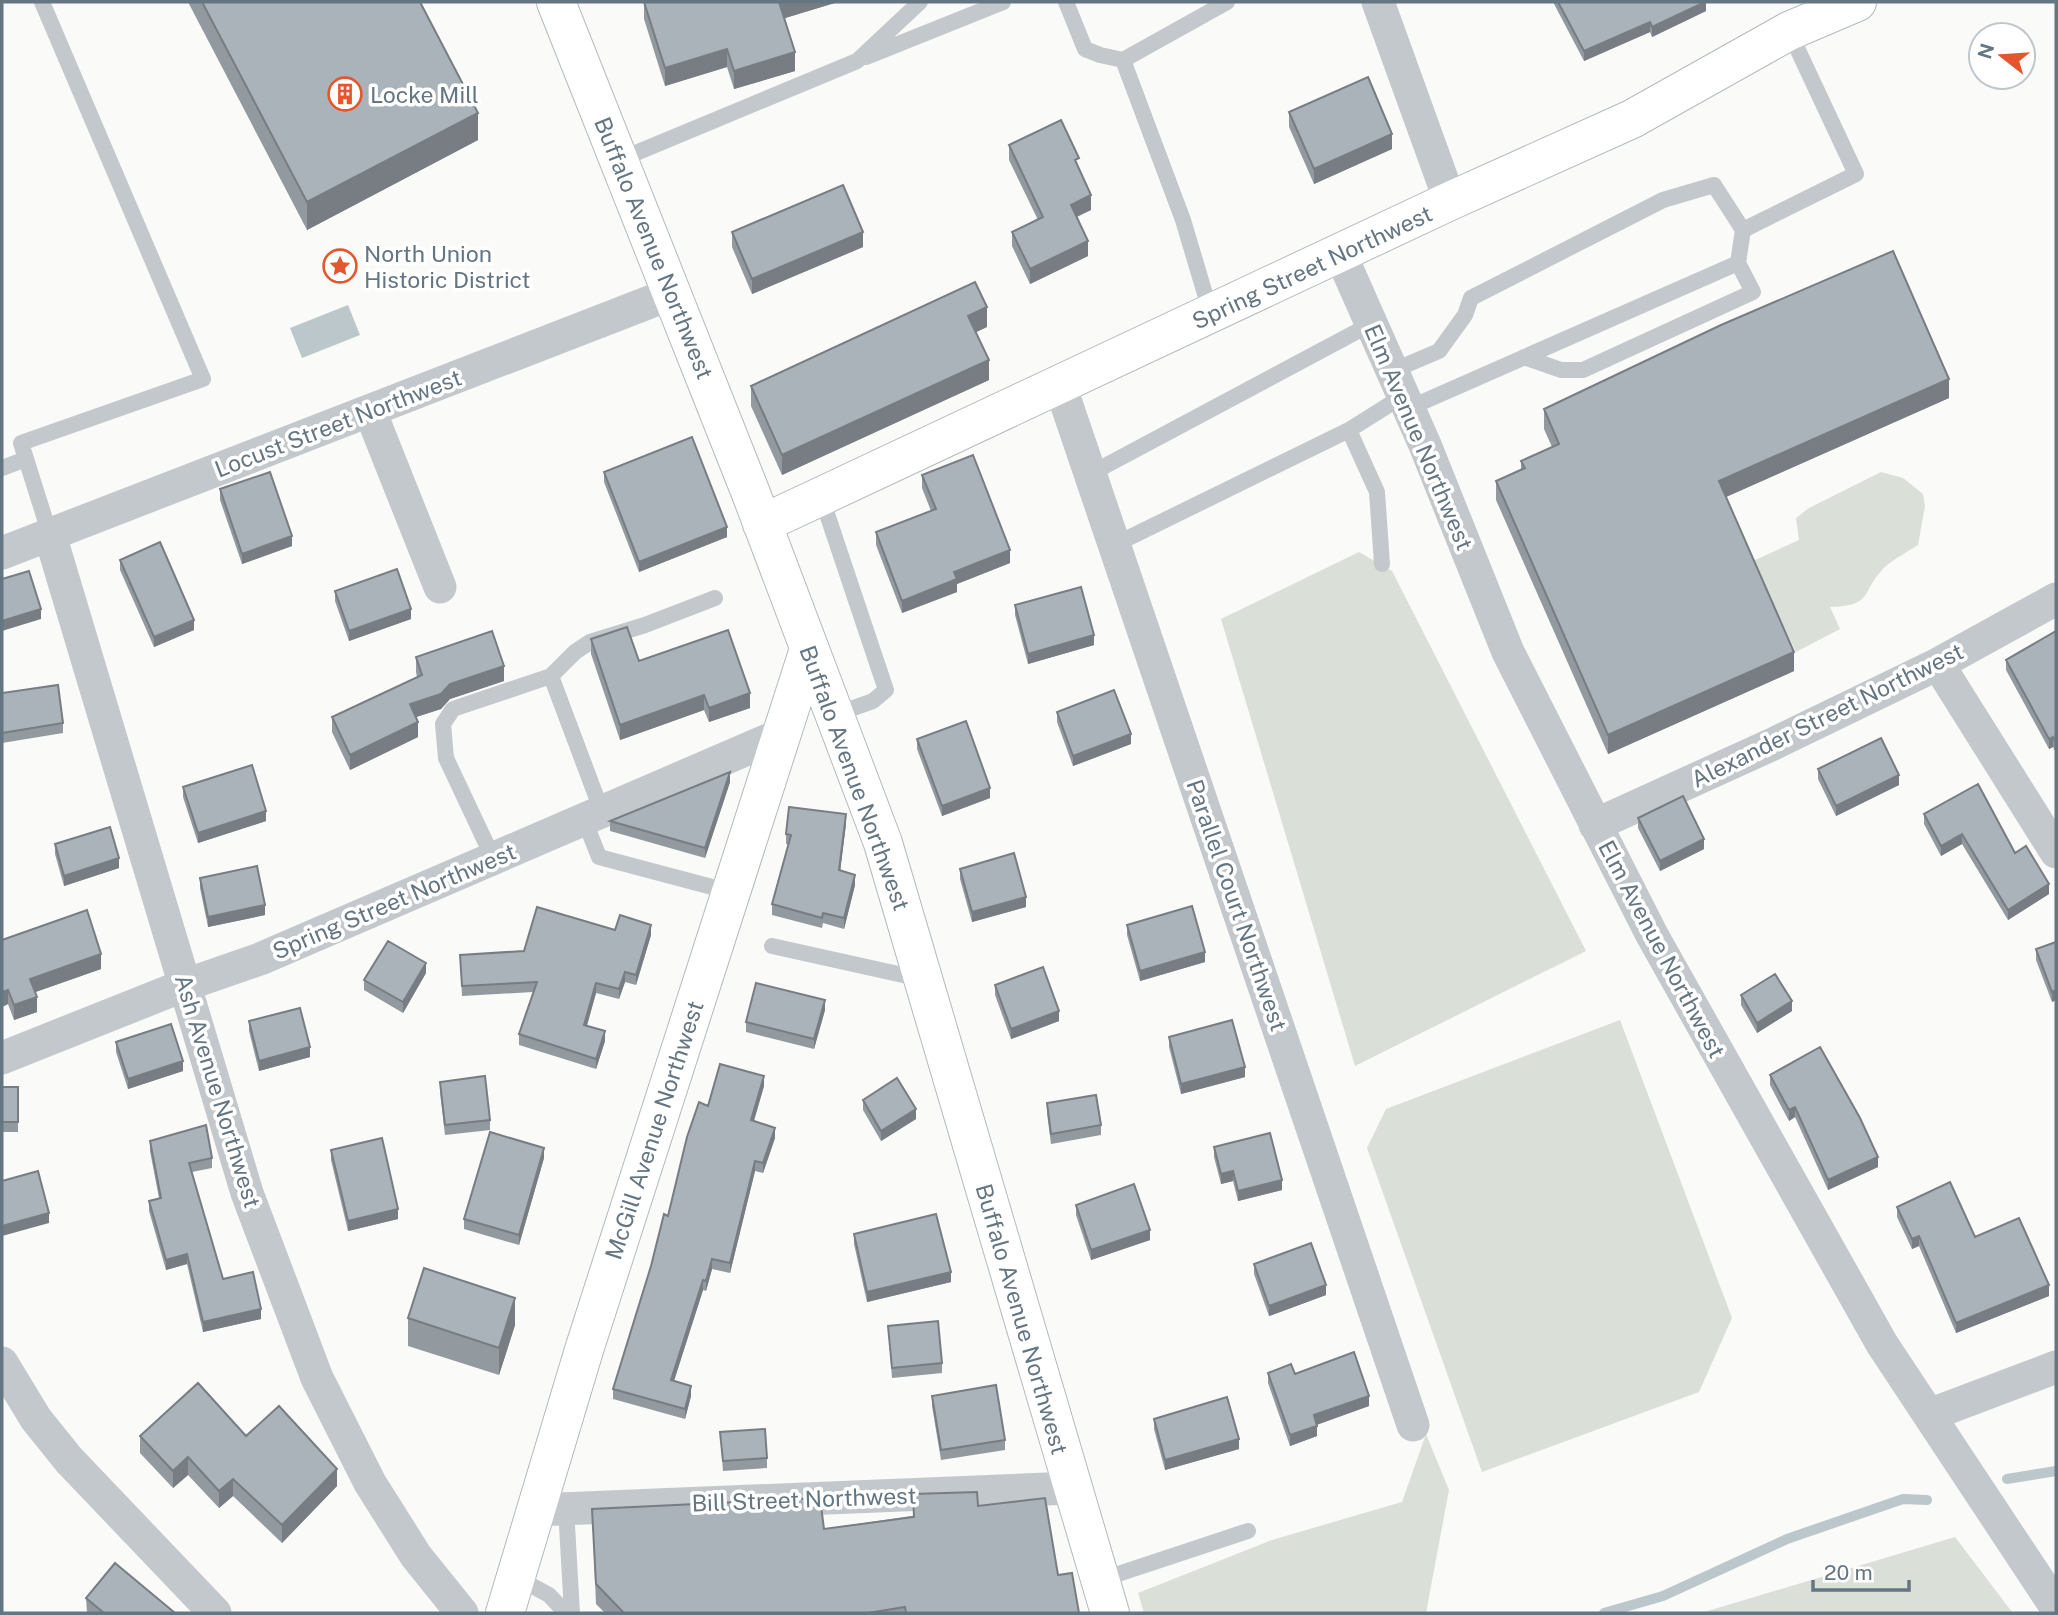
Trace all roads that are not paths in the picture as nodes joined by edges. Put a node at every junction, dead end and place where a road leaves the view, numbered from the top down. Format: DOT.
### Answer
graph roads {
  1 [pos="42,2"];
  2 [pos="556,2"];
  3 [pos="919,2"];
  4 [pos="1003,2"];
  5 [pos="1066,2"];
  6 [pos="1227,2"];
  7 [pos="1378,2"];
  8 [pos="1857,2"];
  9 [pos="1790,31"];
  10 [pos="1124,60"];
  11 [pos="857,61"];
  12 [pos="619,160"];
  13 [pos="1450,201"];
  14 [pos="1743,230"];
  15 [pos="1340,253"];
  16 [pos="1738,263"];
  17 [pos="673,293"];
  18 [pos="1210,314"];
  19 [pos="1371,324"];
  20 [pos="1524,358"];
  21 [pos="1060,386"];
  22 [pos="1401,392"];
  23 [pos="370,411"];
  24 [pos="1349,430"];
  25 [pos="26,459"];
  26 [pos="2,468"];
  27 [pos="1090,474"];
  28 [pos="821,496"];
  29 [pos="762,524"];
  30 [pos="50,535"];
  31 [pos="1114,545"];
  32 [pos="2,553"];
  33 [pos="1381,564"];
  34 [pos="440,587"];
  35 [pos="715,598"];
  36 [pos="2056,599"];
  37 [pos="809,649"];
  38 [pos="1938,664"];
  39 [pos="551,676"];
  40 [pos="834,715"];
  41 [pos="782,734"];
  42 [pos="593,815"];
  43 [pos="1595,825"];
  44 [pos="2056,852"];
  45 [pos="494,858"];
  46 [pos="731,892"];
  47 [pos="772,946"];
  48 [pos="923,980"];
  49 [pos="184,985"];
  50 [pos="2,1058"];
  51 [pos="2,1363"];
  52 [pos="2056,1367"];
  53 [pos="1929,1415"];
  54 [pos="1413,1425"];
  55 [pos="1071,1488"];
  56 [pos="551,1509"];
  57 [pos="1248,1531"];
  58 [pos="516,1577"];
  59 [pos="1105,1597"];
  60 [pos="2056,1607"];
  61 [pos="215,1613"];
  62 [pos="462,1613"];
  63 [pos="505,1613"];
  64 [pos="566,1613"];
  65 [pos="572,1613"];
  1 -- 25 [label="lane"];
  2 -- 12 [label="street, Buffalo Avenue Northwest"];
  3 -- 11 [label="lane"];
  4 -- 11 [label="lane"];
  5 -- 10 [label="lane"];
  6 -- 10 [label="lane"];
  7 -- 13 [label="street"];
  8 -- 9 [label="street, Spring Street Northwest"];
  9 -- 13 [label="street, Spring Street Northwest"];
  9 -- 14 [label="lane"];
  10 -- 18 [label="lane"];
  11 -- 12 [label="lane"];
  12 -- 17 [label="street, Buffalo Avenue Northwest"];
  13 -- 15 [label="street, Spring Street Northwest"];
  14 -- 16 [label="lane"];
  14 -- 22 [label="lane"];
  15 -- 18 [label="street, Spring Street Northwest"];
  15 -- 19 [label="street, Elm Avenue Northwest"];
  16 -- 20 [label="lane"];
  16 -- 20 [label="lane"];
  17 -- 23 [label="street, Locust Street Northwest"];
  17 -- 29 [label="street, Buffalo Avenue Northwest"];
  18 -- 21 [label="street, Spring Street Northwest"];
  19 -- 22 [label="street, Elm Avenue Northwest"];
  19 -- 27 [label="lane"];
  20 -- 22 [label="lane"];
  21 -- 27 [label="street, Parallel Court Northwest"];
  21 -- 28 [label="street, Spring Street Northwest"];
  22 -- 24 [label="lane"];
  22 -- 43 [label="street, Elm Avenue Northwest"];
  23 -- 30 [label="street, Locust Street Northwest"];
  23 -- 34 [label="street"];
  24 -- 31 [label="lane"];
  24 -- 33 [label="lane"];
  25 -- 26 [label="lane"];
  25 -- 30 [label="lane"];
  27 -- 31 [label="street, Parallel Court Northwest"];
  28 -- 29 [label="street, Spring Street Northwest"];
  28 -- 40 [label="lane"];
  29 -- 37 [label="street, Buffalo Avenue Northwest"];
  30 -- 32 [label="street, Locust Street Northwest"];
  30 -- 49 [label="street, Ash Avenue Northwest"];
  31 -- 54 [label="street, Parallel Court Northwest"];
  35 -- 39 [label="lane"];
  36 -- 38 [label="street, Alexander Street Northwest"];
  37 -- 40 [label="street, Buffalo Avenue Northwest"];
  37 -- 41 [label="street, McGill Avenue Northwest"];
  38 -- 43 [label="street, Alexander Street Northwest"];
  38 -- 44 [label="street"];
  39 -- 42 [label="lane"];
  39 -- 45 [label="lane"];
  40 -- 48 [label="street, Buffalo Avenue Northwest"];
  41 -- 42 [label="street, Spring Street Northwest"];
  41 -- 46 [label="street, McGill Avenue Northwest"];
  42 -- 45 [label="street, Spring Street Northwest"];
  42 -- 46 [label="lane"];
  43 -- 53 [label="street, Elm Avenue Northwest"];
  45 -- 49 [label="street, Spring Street Northwest"];
  46 -- 56 [label="street, McGill Avenue Northwest"];
  47 -- 48 [label="lane"];
  48 -- 55 [label="street, Buffalo Avenue Northwest"];
  49 -- 50 [label="street, Spring Street Northwest"];
  49 -- 62 [label="street, Ash Avenue Northwest"];
  51 -- 61 [label="street"];
  52 -- 53 [label="street"];
  53 -- 60 [label="street, Elm Avenue Northwest"];
  55 -- 56 [label="street, Bill Street Northwest"];
  55 -- 59 [label="street, Buffalo Avenue Northwest"];
  56 -- 58 [label="street, McGill Avenue Northwest"];
  56 -- 65 [label="lane"];
  57 -- 59 [label="lane"];
  58 -- 63 [label="street, McGill Avenue Northwest"];
  58 -- 64 [label="lane"];
}
